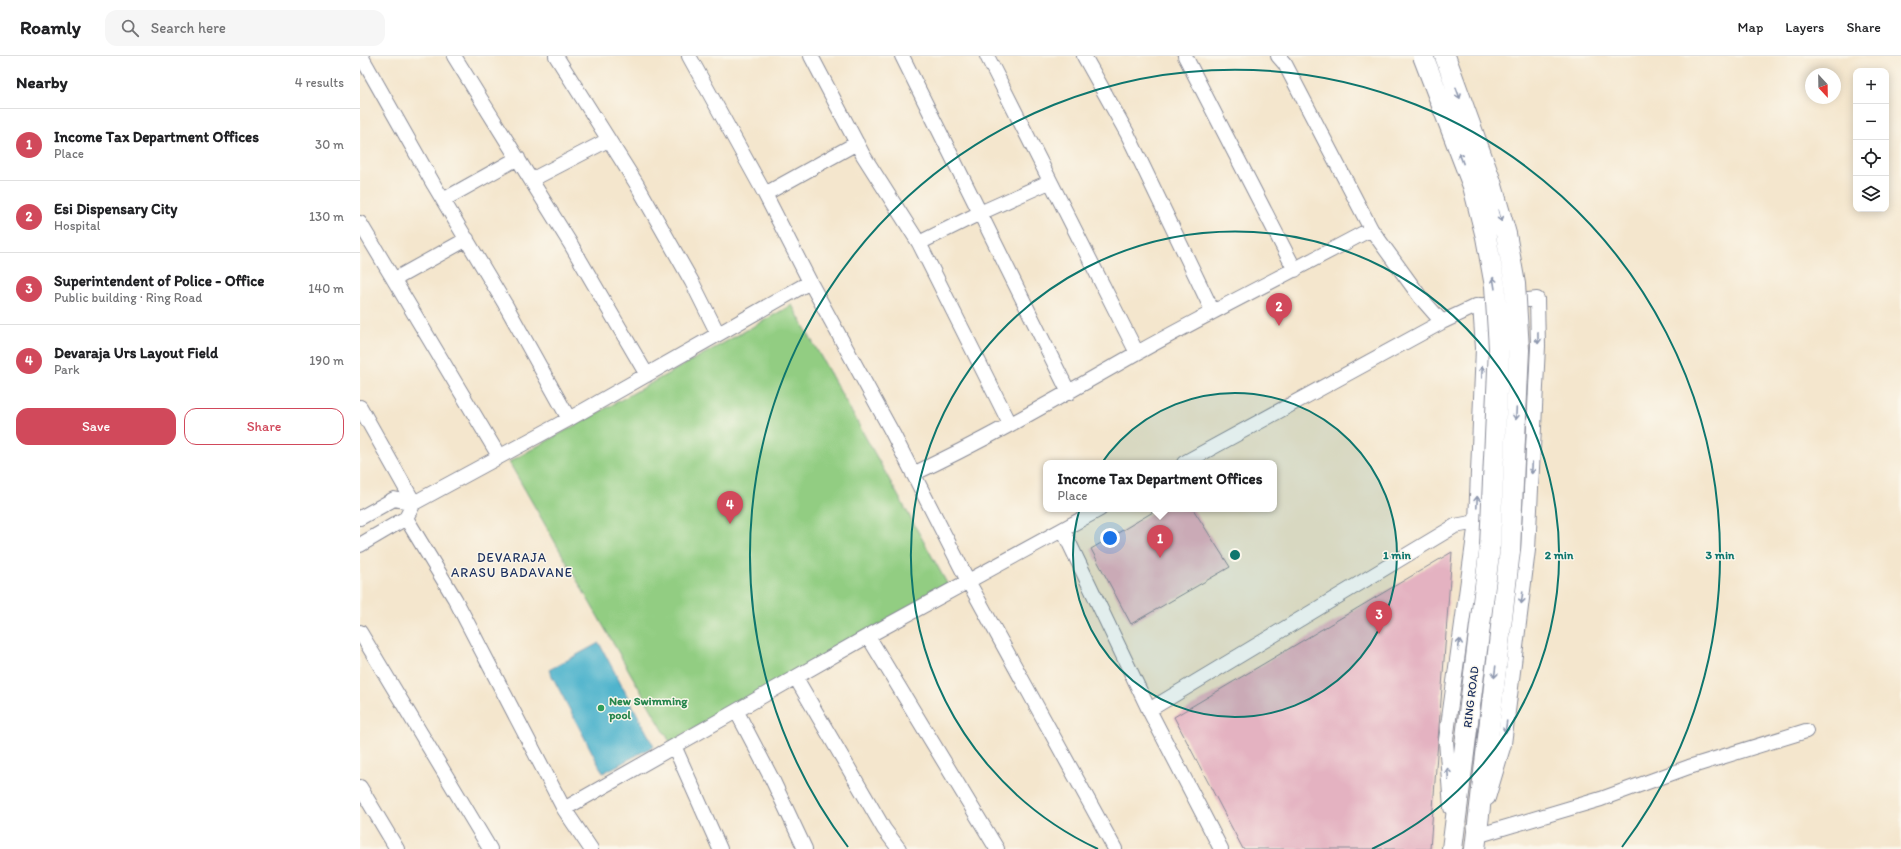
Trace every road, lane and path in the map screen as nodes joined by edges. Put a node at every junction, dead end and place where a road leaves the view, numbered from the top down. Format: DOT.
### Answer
graph roads {
  1 [pos="361,56"];
  2 [pos="454,56"];
  3 [pos="556,56"];
  4 [pos="689,56"];
  5 [pos="811,56"];
  6 [pos="902,56"];
  7 [pos="987,56"];
  8 [pos="1084,56"];
  9 [pos="1185,56"];
  10 [pos="1278,56"];
  11 [pos="1423,56"];
  12 [pos="1445,56"];
  13 [pos="608,140"];
  14 [pos="857,143"];
  15 [pos="518,158"];
  16 [pos="531,180"];
  17 [pos="1049,182"];
  18 [pos="765,194"];
  19 [pos="443,200"];
  20 [pos="980,213"];
  21 [pos="360,223"];
  22 [pos="1371,229"];
  23 [pos="467,239"];
  24 [pos="919,243"];
  25 [pos="1295,270"];
  26 [pos="395,279"];
  27 [pos="810,282"];
  28 [pos="1480,306"];
  29 [pos="1214,312"];
  30 [pos="1442,322"];
  31 [pos="718,334"];
  32 [pos="1137,353"];
  33 [pos="647,375"];
  34 [pos="1069,393"];
  35 [pos="360,407"];
  36 [pos="569,419"];
  37 [pos="1010,424"];
  38 [pos="499,456"];
  39 [pos="1189,460"];
  40 [pos="913,474"];
  41 [pos="414,503"];
  42 [pos="1095,512"];
  43 [pos="360,518"];
  44 [pos="406,518"];
  45 [pos="1476,522"];
  46 [pos="1063,530"];
  47 [pos="360,545"];
  48 [pos="968,581"];
  49 [pos="360,632"];
  50 [pos="868,636"];
  51 [pos="796,678"];
  52 [pos="1149,710"];
  53 [pos="737,712"];
  54 [pos="1806,731"];
  55 [pos="675,748"];
  56 [pos="360,787"];
  57 [pos="564,809"];
  58 [pos="1475,842"];
  59 [pos="1452,845"];
  60 [pos="398,849"];
  61 [pos="490,849"];
  62 [pos="591,849"];
  63 [pos="720,849"];
  64 [pos="805,849"];
  65 [pos="899,849"];
  66 [pos="997,849"];
  67 [pos="1115,849"];
  68 [pos="1221,849"];
  1 -- 19 [label="street"];
  2 -- 15 [label="street"];
  3 -- 13 [label="street"];
  4 -- 18 [label="street"];
  5 -- 14 [label="street"];
  6 -- 20 [label="street"];
  7 -- 17 [label="street"];
  8 -- 29 [label="street"];
  9 -- 25 [label="street"];
  10 -- 22 [label="street"];
  59 -- 11 [label="main road, RING ROAD, one-way, bridge"];
  12 -- 58 [label="main road, one-way, bridge"];
  13 -- 16 [label="street"];
  13 -- 31 [label="street"];
  14 -- 18 [label="street"];
  14 -- 24 [label="street"];
  15 -- 16 [label="street"];
  15 -- 19 [label="street"];
  16 -- 33 [label="street"];
  17 -- 20 [label="street"];
  17 -- 32 [label="street"];
  18 -- 27 [label="street"];
  19 -- 23 [label="street"];
  20 -- 24 [label="street"];
  20 -- 34 [label="street"];
  21 -- 26 [label="street"];
  22 -- 25 [label="street"];
  22 -- 30 [label="street"];
  23 -- 26 [label="street"];
  23 -- 36 [label="street"];
  24 -- 37 [label="street"];
  25 -- 29 [label="street"];
  26 -- 38 [label="street"];
  27 -- 31 [label="street"];
  27 -- 40 [label="street"];
  28 -- 30 [label="street"];
  45 -- 28 [label="street, one-way"];
  28 -- 58 [label="street, one-way"];
  29 -- 32 [label="street"];
  30 -- 39 [label="street"];
  31 -- 33 [label="street"];
  32 -- 34 [label="street"];
  33 -- 36 [label="street"];
  34 -- 37 [label="street"];
  35 -- 41 [label="street"];
  36 -- 38 [label="street"];
  37 -- 40 [label="street"];
  38 -- 41 [label="street"];
  40 -- 48 [label="street"];
  41 -- 43 [label="street"];
  41 -- 44 [label="street"];
  42 -- 46 [label="street"];
  44 -- 47 [label="street"];
  44 -- 57 [label="street"];
  45 -- 52 [label="street"];
  59 -- 45 [label="street, one-way"];
  46 -- 48 [label="street"];
  46 -- 52 [label="street"];
  48 -- 50 [label="street"];
  48 -- 67 [label="street"];
  49 -- 61 [label="street"];
  50 -- 51 [label="street"];
  50 -- 66 [label="street"];
  51 -- 53 [label="street"];
  51 -- 65 [label="street"];
  52 -- 68 [label="street"];
  53 -- 55 [label="street"];
  53 -- 64 [label="street"];
  54 -- 58 [label="street"];
  55 -- 57 [label="street"];
  55 -- 63 [label="street"];
  56 -- 60 [label="street"];
  57 -- 62 [label="street"];
}
